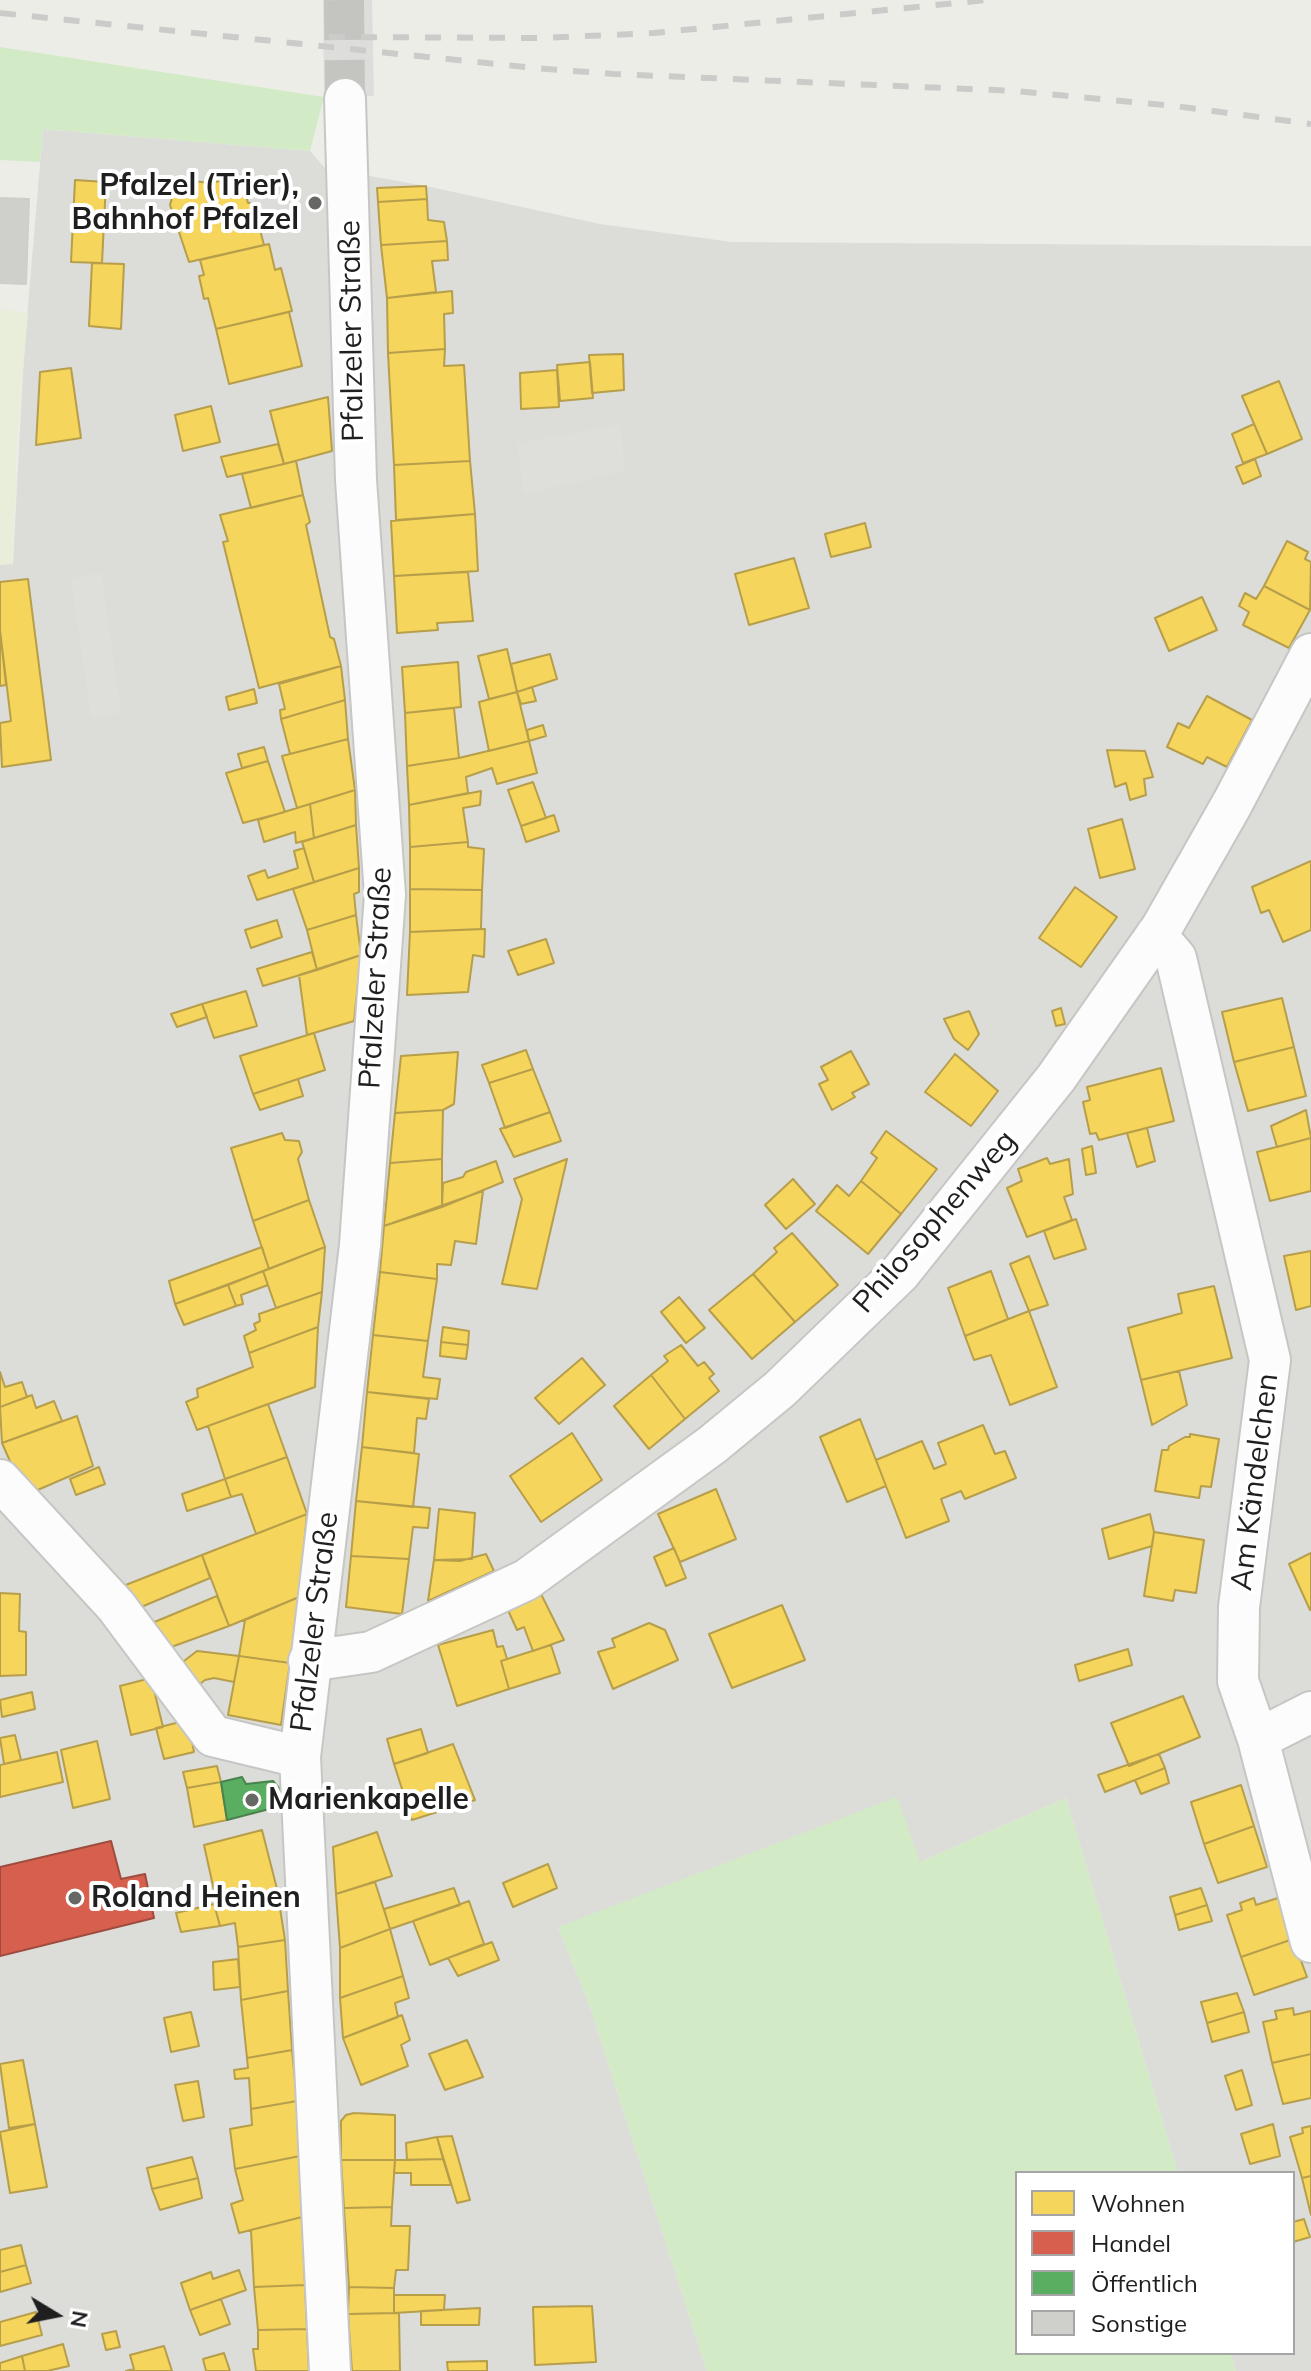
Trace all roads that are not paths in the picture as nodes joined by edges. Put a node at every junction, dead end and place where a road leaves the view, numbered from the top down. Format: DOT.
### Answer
graph roads {
  1 [pos="345,99"];
  2 [pos="1311,654"];
  3 [pos="1156,935"];
  4 [pos="0,1480"];
  5 [pos="309,1661"];
  6 [pos="1311,1712"];
  7 [pos="1258,1739"];
  8 [pos="300,1757"];
  9 [pos="1311,1942"];
  10 [pos="330,2371"];
  1 -- 5 [label="street, Pfalzeler Straße"];
  2 -- 3 [label="street, Philosophenweg"];
  3 -- 5 [label="street, Philosophenweg"];
  3 -- 7 [label="street, Am Kändelchen"];
  4 -- 8 [label="street, Pfalzeler Straße"];
  5 -- 8 [label="street, Pfalzeler Straße"];
  6 -- 7 [label="street"];
  7 -- 9 [label="street, Am Kändelchen"];
  8 -- 10 [label="street, Pfalzeler Straße"];
}
